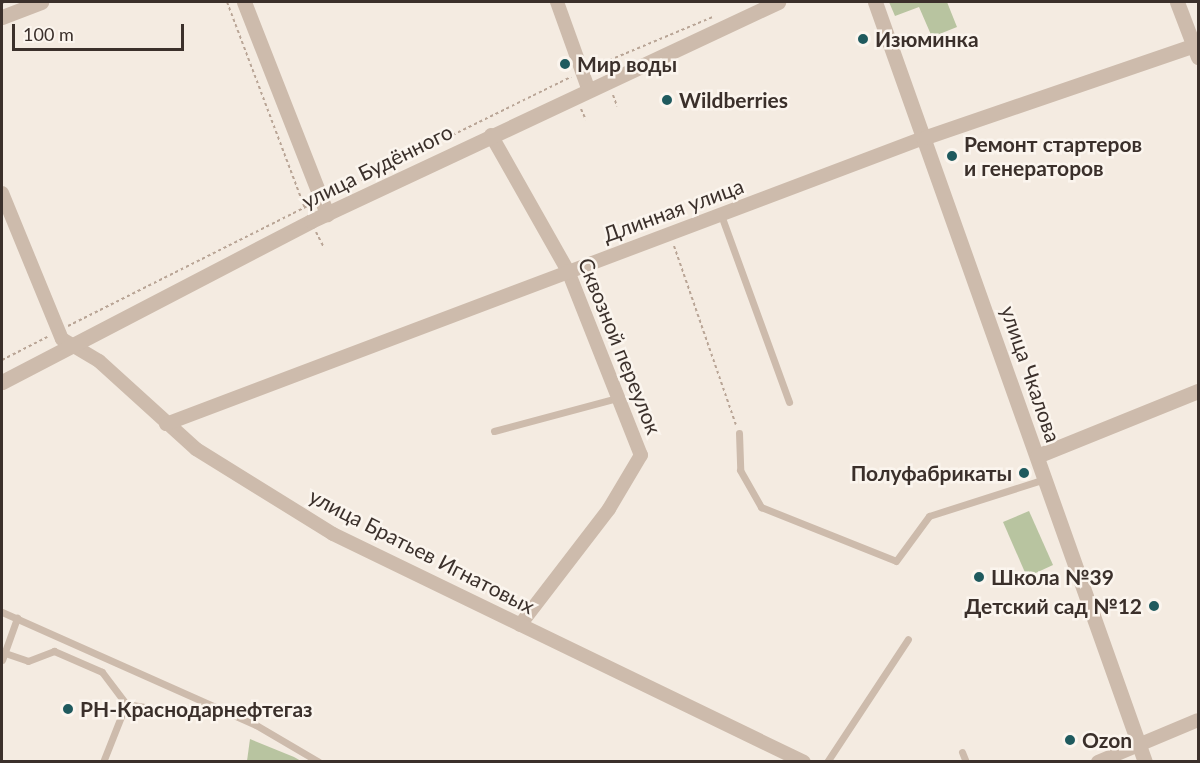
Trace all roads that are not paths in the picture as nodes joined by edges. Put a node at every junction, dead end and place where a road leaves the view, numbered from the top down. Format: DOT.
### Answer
graph roads {
  1 [pos="41,2"];
  2 [pos="244,2"];
  3 [pos="556,2"];
  4 [pos="778,2"];
  5 [pos="875,2"];
  6 [pos="1177,2"];
  7 [pos="2,17"];
  8 [pos="1197,49"];
  9 [pos="588,88"];
  10 [pos="491,135"];
  11 [pos="926,137"];
  12 [pos="2,194"];
  13 [pos="324,207"];
  14 [pos="721,215"];
  15 [pos="568,271"];
  16 [pos="71,344"];
  17 [pos="2,382"];
  18 [pos="1198,391"];
  19 [pos="617,398"];
  20 [pos="789,402"];
  21 [pos="166,424"];
  22 [pos="494,431"];
  23 [pos="739,433"];
  24 [pos="1037,456"];
  25 [pos="1045,479"];
  26 [pos="2,612"];
  27 [pos="17,618"];
  28 [pos="520,626"];
  29 [pos="908,639"];
  30 [pos="3,657"];
  31 [pos="126,704"];
  32 [pos="151,708"];
  33 [pos="1198,720"];
  34 [pos="1139,745"];
  35 [pos="962,752"];
  36 [pos="103,762"];
  37 [pos="319,762"];
  38 [pos="804,762"];
  39 [pos="827,762"];
  40 [pos="966,762"];
  41 [pos="1098,762"];
  42 [pos="1145,762"];
  1 -- 7 [label="street"];
  2 -- 13 [label="street"];
  3 -- 9 [label="street"];
  4 -- 9 [label="street, улица Будённого"];
  5 -- 11 [label="street, улица Чкалова"];
  6 -- 8 [label="street"];
  8 -- 11 [label="street, Длинная улица"];
  9 -- 10 [label="street, улица Будённого"];
  10 -- 13 [label="street, улица Будённого"];
  10 -- 15 [label="street, Сквозной переулок"];
  11 -- 14 [label="street, Длинная улица"];
  11 -- 24 [label="street, улица Чкалова"];
  12 -- 16 [label="street, улица Братьев Игнатовых"];
  13 -- 16 [label="street, улица Будённого"];
  14 -- 15 [label="street, Длинная улица"];
  14 -- 20 [label="lane"];
  15 -- 19 [label="street, Сквозной переулок"];
  15 -- 21 [label="street, Длинная улица"];
  16 -- 17 [label="street, улица Будённого"];
  16 -- 21 [label="street, улица Братьев Игнатовых"];
  18 -- 24 [label="street"];
  19 -- 22 [label="lane"];
  19 -- 28 [label="street, Сквозной переулок"];
  21 -- 28 [label="street, улица Братьев Игнатовых"];
  23 -- 25 [label="lane"];
  24 -- 25 [label="street, улица Чкалова"];
  25 -- 34 [label="street, улица Чкалова"];
  26 -- 27 [label="lane"];
  27 -- 30 [label="lane"];
  27 -- 37 [label="lane"];
  28 -- 38 [label="street, улица Братьев Игнатовых"];
  29 -- 39 [label="lane"];
  30 -- 31 [label="lane"];
  31 -- 32 [label="lane"];
  31 -- 36 [label="lane"];
  33 -- 34 [label="street"];
  34 -- 41 [label="street"];
  34 -- 42 [label="street, улица Чкалова"];
  35 -- 40 [label="lane"];
}
